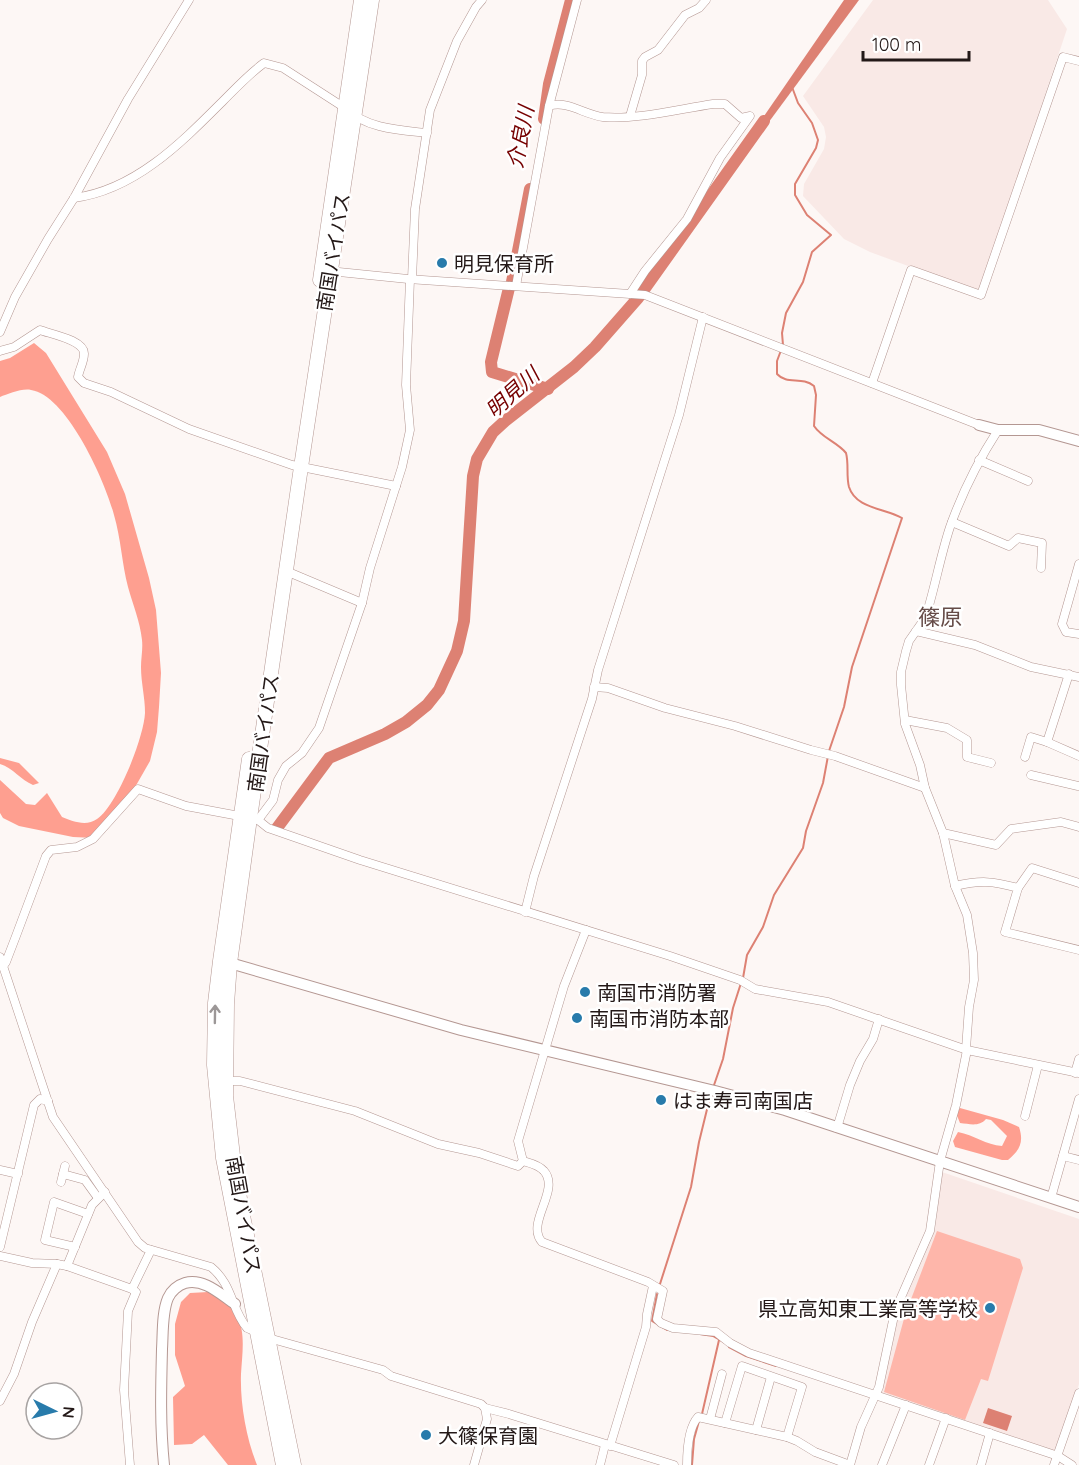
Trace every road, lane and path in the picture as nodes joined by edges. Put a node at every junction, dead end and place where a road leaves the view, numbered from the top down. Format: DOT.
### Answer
graph roads {
  1 [pos="189,0"];
  2 [pos="361,0"];
  3 [pos="372,0"];
  4 [pos="482,0"];
  5 [pos="577,0"];
  6 [pos="706,0"];
  7 [pos="1079,61"];
  8 [pos="549,106"];
  9 [pos="350,112"];
  10 [pos="630,116"];
  11 [pos="427,133"];
  12 [pos="74,198"];
  13 [pos="326,271"];
  14 [pos="411,279"];
  15 [pos="516,286"];
  16 [pos="632,295"];
  17 [pos="703,317"];
  18 [pos="0,332"];
  19 [pos="0,351"];
  20 [pos="872,383"];
  21 [pos="979,425"];
  22 [pos="998,430"];
  23 [pos="1079,441"];
  24 [pos="979,460"];
  25 [pos="296,466"];
  26 [pos="1028,481"];
  27 [pos="396,486"];
  28 [pos="952,522"];
  29 [pos="1079,564"];
  30 [pos="1041,568"];
  31 [pos="286,571"];
  32 [pos="362,603"];
  33 [pos="916,631"];
  34 [pos="1079,634"];
  35 [pos="1069,674"];
  36 [pos="1079,677"];
  37 [pos="594,687"];
  38 [pos="904,720"];
  39 [pos="1047,742"];
  40 [pos="1079,756"];
  41 [pos="1025,757"];
  42 [pos="991,763"];
  43 [pos="1031,775"];
  44 [pos="1078,785"];
  45 [pos="925,788"];
  46 [pos="249,818"];
  47 [pos="1079,827"];
  48 [pos="943,833"];
  49 [pos="1079,883"];
  50 [pos="955,886"];
  51 [pos="1018,888"];
  52 [pos="525,912"];
  53 [pos="586,930"];
  54 [pos="1079,950"];
  55 [pos="1,960"];
  56 [pos="225,962"];
  57 [pos="879,1019"];
  58 [pos="966,1049"];
  59 [pos="545,1050"];
  60 [pos="1079,1059"];
  61 [pos="1038,1065"];
  62 [pos="1077,1073"];
  63 [pos="220,1081"];
  64 [pos="1079,1099"];
  65 [pos="48,1101"];
  66 [pos="1025,1116"];
  67 [pos="837,1128"];
  68 [pos="1063,1156"];
  69 [pos="1079,1160"];
  70 [pos="523,1161"];
  71 [pos="940,1161"];
  72 [pos="0,1170"];
  73 [pos="18,1174"];
  74 [pos="63,1174"];
  75 [pos="101,1195"];
  76 [pos="1051,1198"];
  77 [pos="1079,1207"];
  78 [pos="88,1214"];
  79 [pos="0,1247"];
  80 [pos="75,1247"];
  81 [pos="151,1250"];
  82 [pos="0,1256"];
  83 [pos="57,1264"];
  84 [pos="67,1266"];
  85 [pos="653,1286"];
  86 [pos="132,1288"];
  87 [pos="235,1304"];
  88 [pos="261,1334"];
  89 [pos="722,1374"];
  90 [pos="771,1377"];
  91 [pos="1079,1393"];
  92 [pos="877,1395"];
  93 [pos="0,1401"];
  94 [pos="906,1405"];
  95 [pos="485,1408"];
  96 [pos="946,1418"];
  97 [pos="710,1419"];
  98 [pos="725,1423"];
  99 [pos="756,1430"];
  100 [pos="990,1433"];
  101 [pos="787,1437"];
  102 [pos="608,1446"];
  103 [pos="1058,1456"];
  104 [pos="130,1465"];
  105 [pos="164,1465"];
  106 [pos="283,1465"];
  107 [pos="294,1465"];
  108 [pos="474,1465"];
  109 [pos="600,1465"];
  110 [pos="674,1465"];
  111 [pos="687,1465"];
  112 [pos="850,1465"];
  113 [pos="882,1465"];
  114 [pos="929,1465"];
  115 [pos="981,1465"];
  116 [pos="1054,1465"];
  117 [pos="1072,1465"];
  1 -- 12 [label="street"];
  2 -- 9 [label="highway, 南国バイパス"];
  3 -- 9 [label="highway, 南国バイパス"];
  4 -- 11 [label="street"];
  5 -- 8 [label="street"];
  6 -- 10 [label="street"];
  7 -- 20 [label="street"];
  8 -- 10 [label="street"];
  8 -- 15 [label="street"];
  9 -- 11 [label="street"];
  9 -- 12 [label="street"];
  9 -- 13 [label="highway, 南国バイパス"];
  10 -- 16 [label="street"];
  11 -- 14 [label="street"];
  12 -- 18 [label="street"];
  13 -- 14 [label="street"];
  13 -- 25 [label="highway, 南国バイパス"];
  14 -- 15 [label="street"];
  14 -- 27 [label="street"];
  15 -- 16 [label="street"];
  16 -- 17 [label="street"];
  17 -- 20 [label="street"];
  17 -- 37 [label="street"];
  19 -- 25 [label="street"];
  20 -- 21 [label="street"];
  21 -- 22 [label="street"];
  22 -- 23 [label="street"];
  22 -- 24 [label="street"];
  24 -- 26 [label="street"];
  24 -- 28 [label="street"];
  25 -- 27 [label="street"];
  25 -- 31 [label="highway, 南国バイパス"];
  25 -- 46 [label="highway, 南国バイパス"];
  27 -- 32 [label="street"];
  28 -- 30 [label="street"];
  28 -- 33 [label="street"];
  29 -- 34 [label="street"];
  31 -- 32 [label="street"];
  31 -- 46 [label="highway, 南国バイパス"];
  32 -- 46 [label="street"];
  33 -- 35 [label="street"];
  33 -- 38 [label="street"];
  35 -- 36 [label="street"];
  35 -- 39 [label="street"];
  37 -- 45 [label="street"];
  37 -- 52 [label="street"];
  38 -- 42 [label="street"];
  38 -- 45 [label="street"];
  39 -- 40 [label="street"];
  39 -- 41 [label="street"];
  43 -- 44 [label="street"];
  45 -- 48 [label="street"];
  46 -- 52 [label="street"];
  46 -- 55 [label="street"];
  46 -- 56 [label="highway, 南国バイパス"];
  47 -- 48 [label="street"];
  48 -- 50 [label="street"];
  49 -- 51 [label="street"];
  50 -- 51 [label="street"];
  50 -- 58 [label="street"];
  51 -- 54 [label="street"];
  52 -- 53 [label="street"];
  53 -- 57 [label="street"];
  53 -- 59 [label="street"];
  55 -- 65 [label="street"];
  56 -- 59 [label="street"];
  56 -- 63 [label="highway, 南国バイパス"];
  57 -- 58 [label="street"];
  57 -- 67 [label="street"];
  58 -- 61 [label="street"];
  58 -- 71 [label="street"];
  59 -- 67 [label="street"];
  59 -- 70 [label="street"];
  60 -- 62 [label="street"];
  61 -- 62 [label="street"];
  61 -- 66 [label="street"];
  63 -- 70 [label="street"];
  63 -- 88 [label="highway, 南国バイパス"];
  64 -- 68 [label="street"];
  65 -- 73 [label="street"];
  65 -- 75 [label="street"];
  67 -- 71 [label="street"];
  68 -- 69 [label="street"];
  68 -- 76 [label="street"];
  70 -- 85 [label="street"];
  71 -- 76 [label="street"];
  71 -- 92 [label="street"];
  72 -- 73 [label="street"];
  73 -- 79 [label="street"];
  74 -- 75 [label="street"];
  75 -- 78 [label="street"];
  75 -- 81 [label="street"];
  76 -- 77 [label="street"];
  78 -- 80 [label="street"];
  78 -- 80 [label="street"];
  80 -- 84 [label="street"];
  81 -- 86 [label="street"];
  81 -- 87 [label="street"];
  82 -- 83 [label="street"];
  83 -- 84 [label="street"];
  83 -- 93 [label="street"];
  84 -- 86 [label="street"];
  85 -- 92 [label="street"];
  85 -- 102 [label="street"];
  86 -- 104 [label="street"];
  87 -- 88 [label="street"];
  87 -- 105 [label="street"];
  88 -- 95 [label="street"];
  88 -- 106 [label="highway, 南国バイパス"];
  88 -- 107 [label="highway, 南国バイパス"];
  89 -- 97 [label="street"];
  90 -- 98 [label="street"];
  90 -- 99 [label="street"];
  90 -- 101 [label="street"];
  91 -- 103 [label="street"];
  92 -- 94 [label="street"];
  92 -- 112 [label="street"];
  94 -- 96 [label="street"];
  94 -- 113 [label="street"];
  95 -- 102 [label="street"];
  95 -- 108 [label="street"];
  96 -- 100 [label="street"];
  96 -- 114 [label="street"];
  97 -- 98 [label="street"];
  97 -- 111 [label="street"];
  98 -- 99 [label="street"];
  99 -- 101 [label="street"];
  100 -- 103 [label="street"];
  100 -- 115 [label="street"];
  101 -- 112 [label="street"];
  102 -- 109 [label="street"];
  102 -- 110 [label="street"];
  103 -- 116 [label="street"];
  103 -- 117 [label="street"];
}
